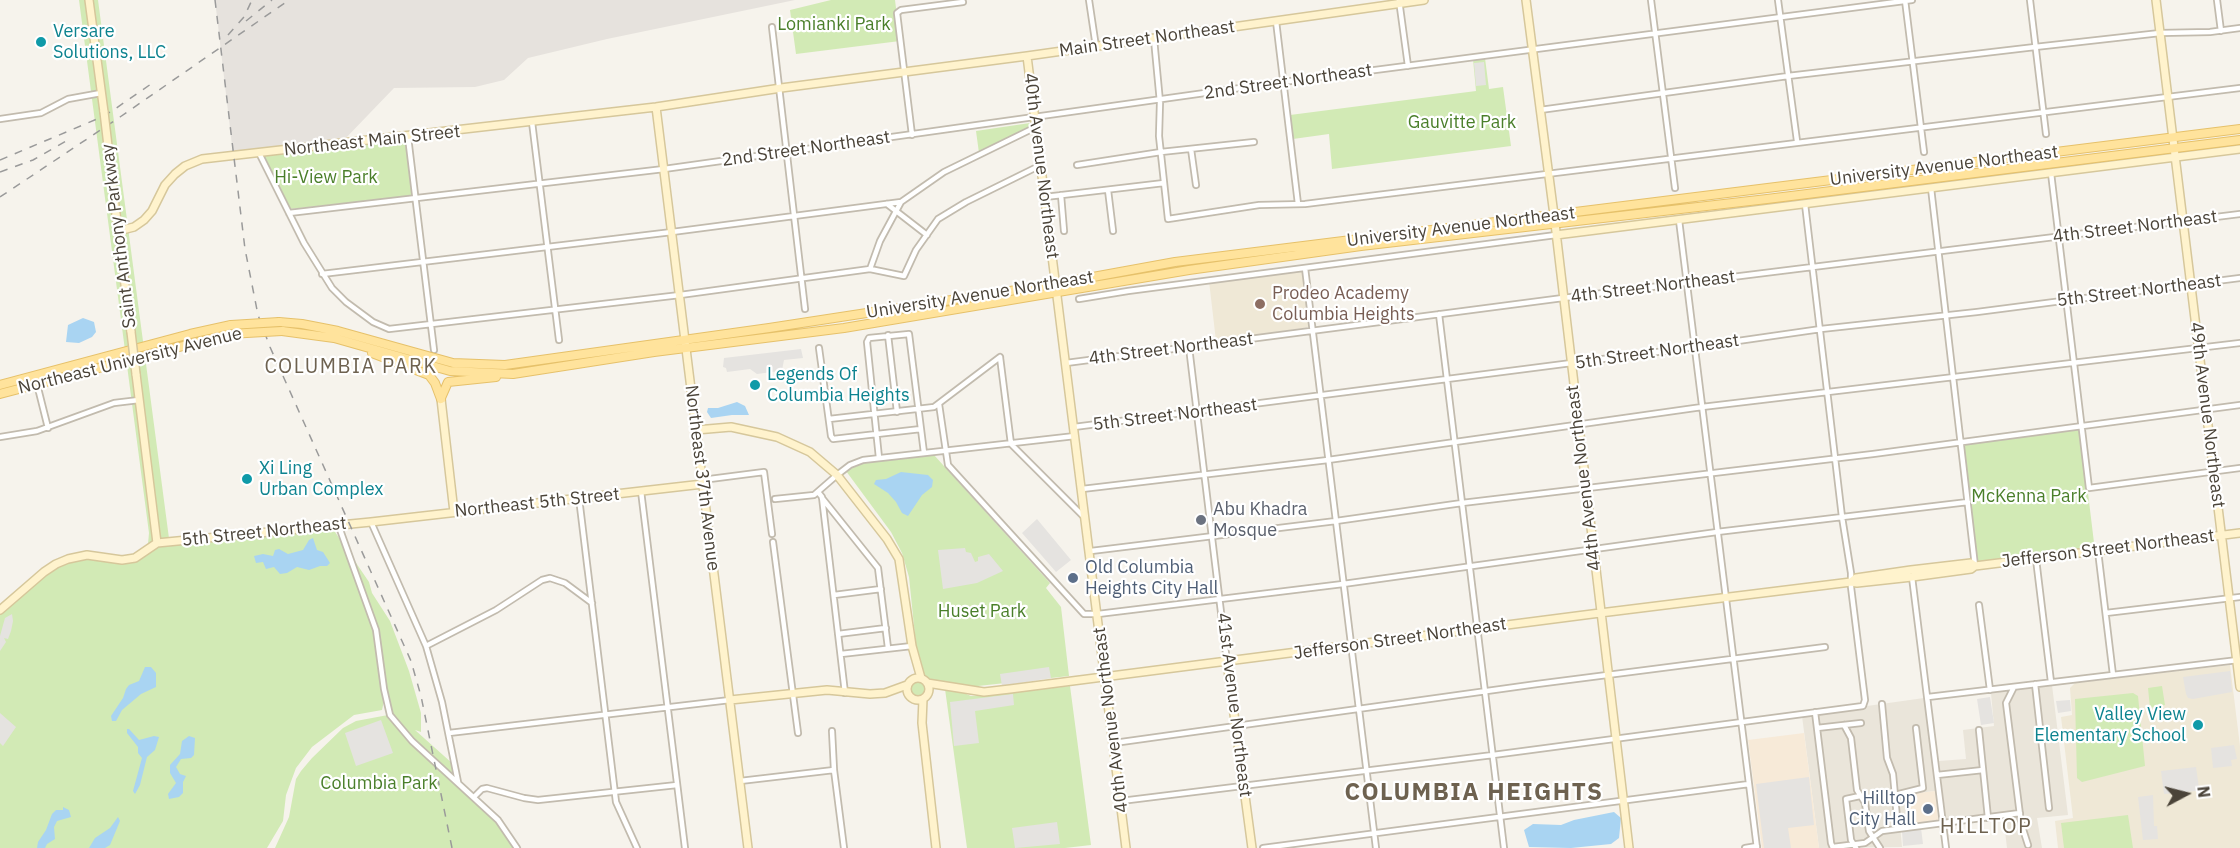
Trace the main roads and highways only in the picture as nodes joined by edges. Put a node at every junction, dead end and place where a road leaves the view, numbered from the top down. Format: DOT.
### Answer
graph roads {
  1 [pos="2240,129"];
  2 [pos="2240,140"];
  3 [pos="2173,147"];
  4 [pos="1554,219"];
  5 [pos="1057,288"];
  6 [pos="280,327"];
  7 [pos="230,329"];
  8 [pos="685,339"];
  9 [pos="351,344"];
  10 [pos="686,349"];
  11 [pos="513,374"];
  12 [pos="0,385"];
  13 [pos="0,394"];
  1 -- 3 [label="main road, University Avenue Northeast"];
  2 -- 3 [label="main road, University Avenue Northeast"];
  3 -- 4 [label="main road, University Avenue Northeast"];
  3 -- 4 [label="main road, University Avenue Northeast"];
  4 -- 5 [label="main road, University Avenue Northeast"];
  5 -- 8 [label="main road, University Avenue Northeast"];
  5 -- 10 [label="main road, University Avenue Northeast"];
  6 -- 7 [label="main road, Northeast University Avenue, bridge"];
  6 -- 8 [label="main road, Northeast University Avenue"];
  6 -- 9 [label="main road, Northeast University Avenue"];
  7 -- 12 [label="main road, Northeast University Avenue"];
  7 -- 13 [label="main road, Northeast University Avenue"];
  9 -- 11 [label="main road, Northeast University Avenue"];
  9 -- 11 [label="main road"];
  10 -- 11 [label="main road, Northeast University Avenue"];
}
